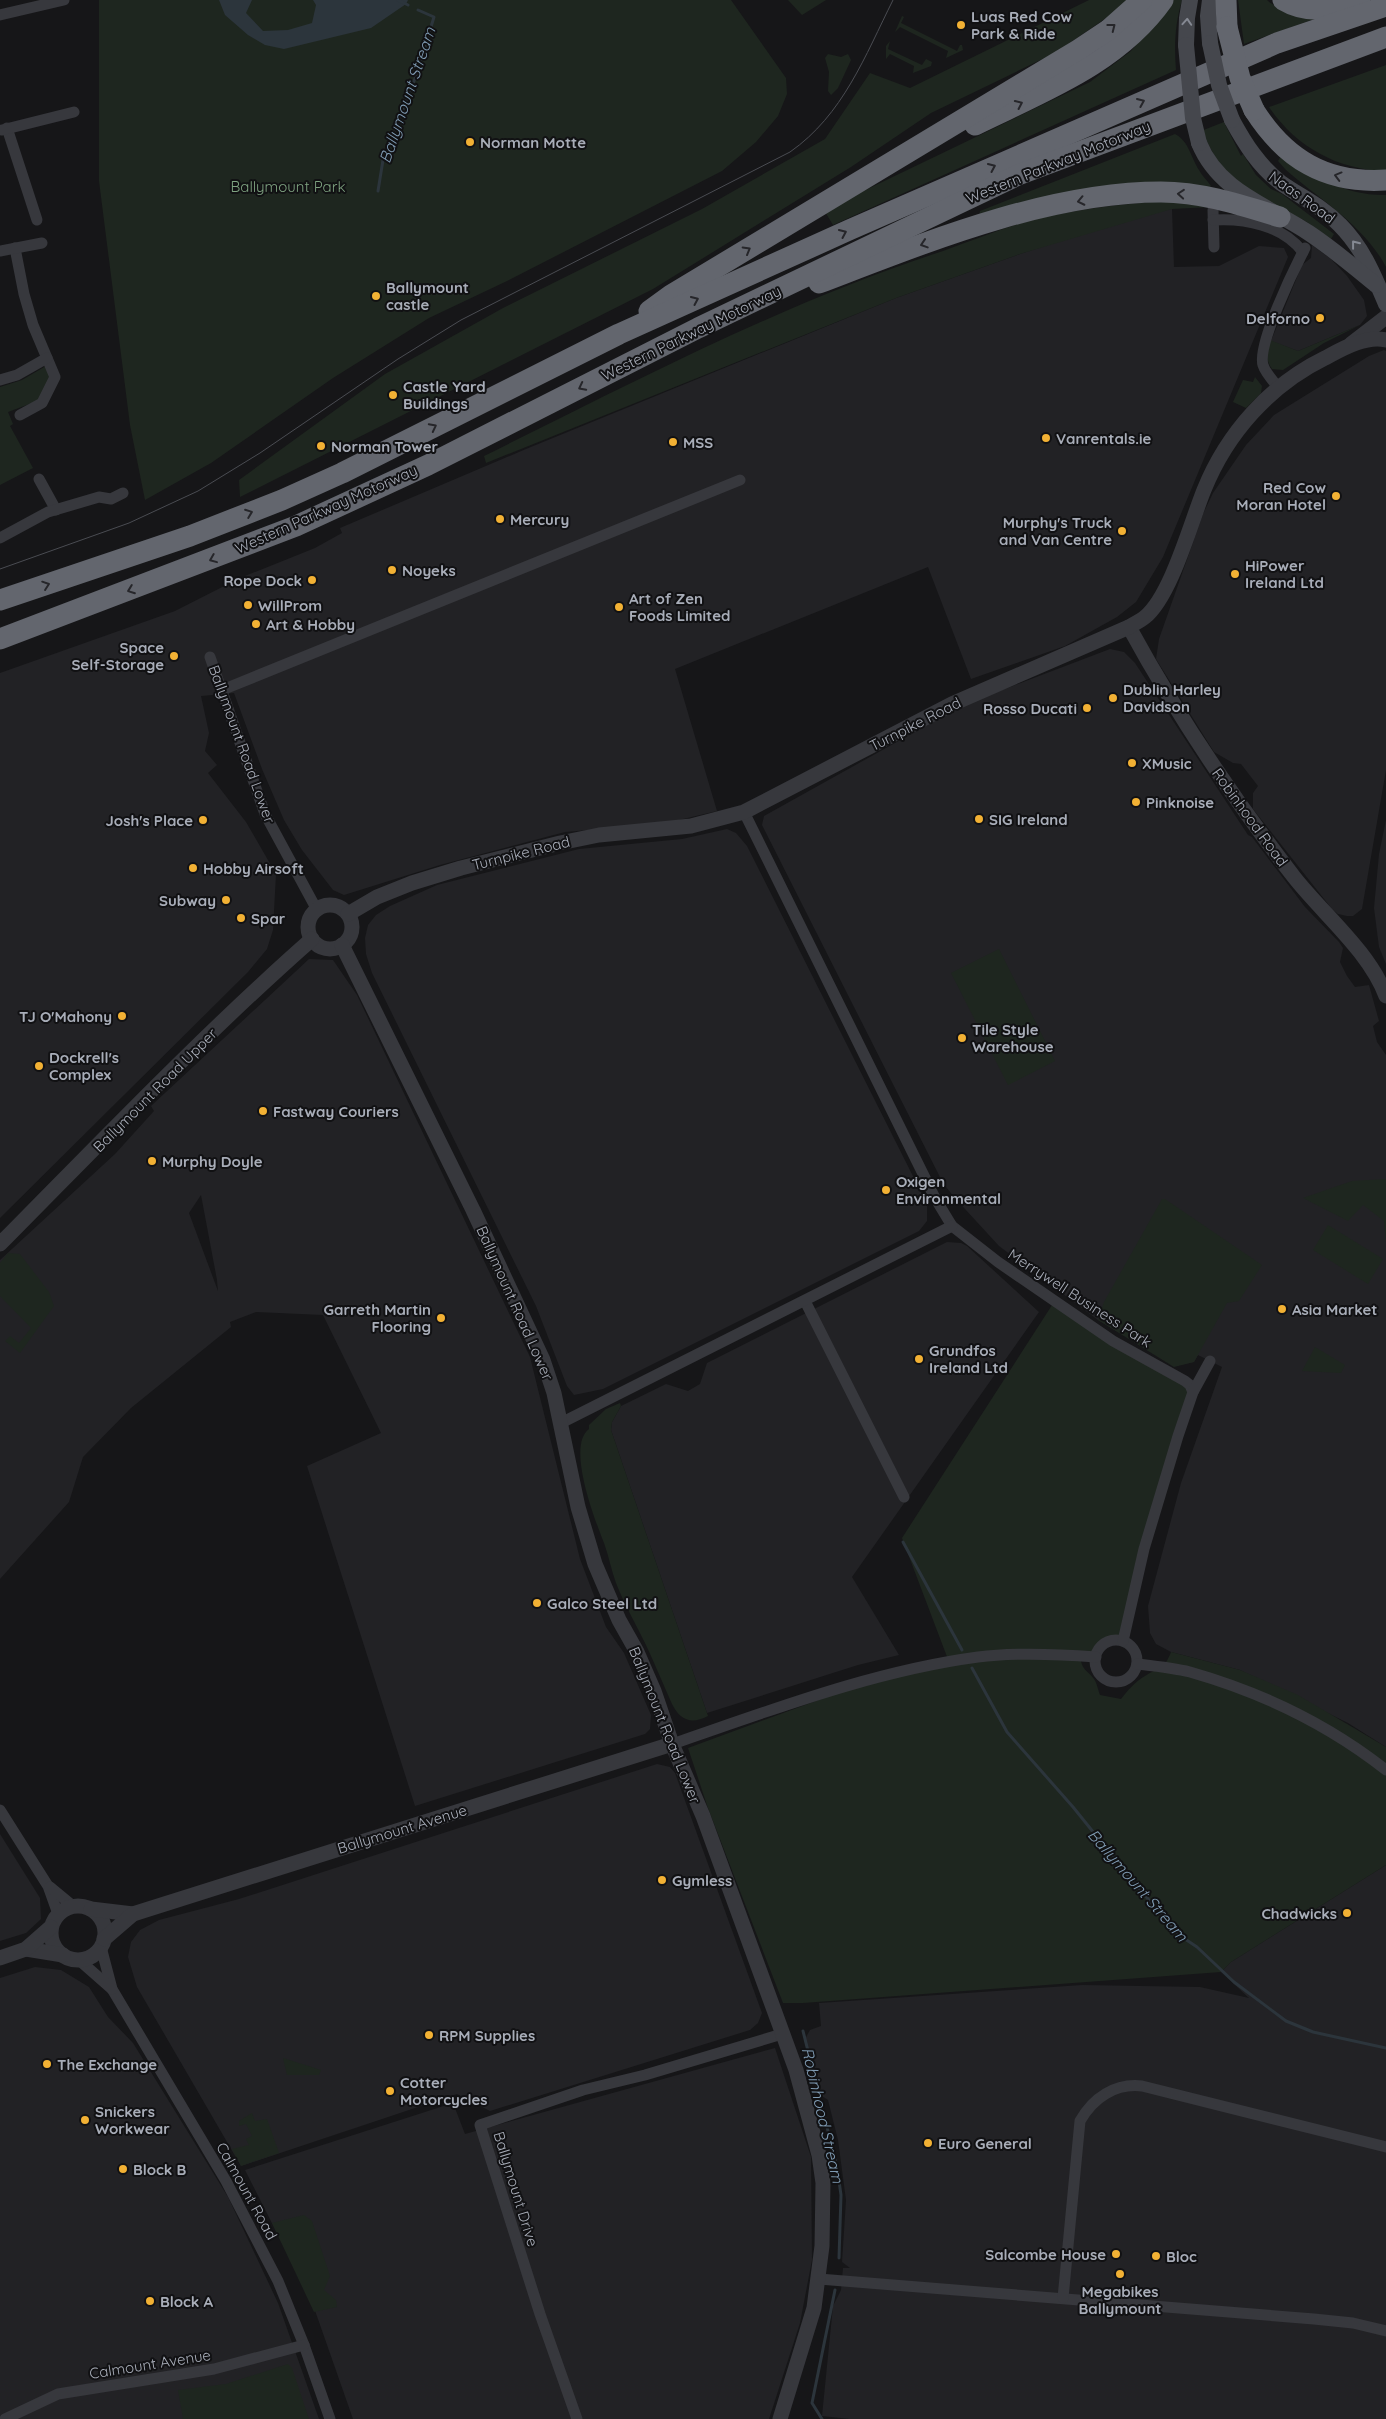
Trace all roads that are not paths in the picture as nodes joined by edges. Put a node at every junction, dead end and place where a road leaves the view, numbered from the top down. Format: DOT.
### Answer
graph roads {
  1 [pos="64,0"];
  2 [pos="1142,0"];
  3 [pos="1163,0"];
  4 [pos="1190,0"];
  5 [pos="1210,0"];
  6 [pos="1226,0"];
  7 [pos="1283,0"];
  8 [pos="1360,0"];
  9 [pos="21,5"];
  10 [pos="1386,6"];
  11 [pos="0,15"];
  12 [pos="1386,37"];
  13 [pos="1386,51"];
  14 [pos="74,112"];
  15 [pos="3,129"];
  16 [pos="1088,147"];
  17 [pos="880,171"];
  18 [pos="1386,180"];
  19 [pos="1280,217"];
  20 [pos="37,220"];
  21 [pos="42,243"];
  22 [pos="1214,247"];
  23 [pos="15,248"];
  24 [pos="0,251"];
  25 [pos="1382,295"];
  26 [pos="1386,317"];
  27 [pos="698,328"];
  28 [pos="1367,330"];
  29 [pos="619,334"];
  30 [pos="1386,340"];
  31 [pos="1348,346"];
  32 [pos="47,358"];
  33 [pos="0,380"];
  34 [pos="1278,387"];
  35 [pos="20,415"];
  36 [pos="38,479"];
  37 [pos="740,480"];
  38 [pos="123,493"];
  39 [pos="56,510"];
  40 [pos="0,538"];
  41 [pos="0,600"];
  42 [pos="1129,628"];
  43 [pos="0,639"];
  44 [pos="210,657"];
  45 [pos="222,690"];
  46 [pos="744,812"];
  47 [pos="316,910"];
  48 [pos="348,914"];
  49 [pos="312,939"];
  50 [pos="342,945"];
  51 [pos="1386,996"];
  52 [pos="952,1226"];
  53 [pos="0,1244"];
  54 [pos="805,1301"];
  55 [pos="1210,1362"];
  56 [pos="1193,1392"];
  57 [pos="562,1423"];
  58 [pos="904,1497"];
  59 [pos="1123,1641"];
  60 [pos="1096,1657"];
  61 [pos="1137,1664"];
  62 [pos="672,1744"];
  63 [pos="1386,1770"];
  64 [pos="0,1810"];
  65 [pos="48,1886"];
  66 [pos="73,1906"];
  67 [pos="91,1908"];
  68 [pos="133,1914"];
  69 [pos="55,1920"];
  70 [pos="103,1943"];
  71 [pos="26,1950"];
  72 [pos="63,1956"];
  73 [pos="0,1958"];
  74 [pos="79,1960"];
  75 [pos="112,1989"];
  76 [pos="782,2034"];
  77 [pos="1386,2147"];
  78 [pos="820,2280"];
  79 [pos="1063,2298"];
  80 [pos="1386,2331"];
  81 [pos="304,2345"];
  82 [pos="5,2419"];
  83 [pos="330,2419"];
  84 [pos="577,2419"];
  85 [pos="780,2419"];
  1 -- 9 [label="street"];
  17 -- 2 [label="highway, one-way"];
  17 -- 3 [label="highway, one-way"];
  19 -- 4 [label="main road, one-way, bridge"];
  25 -- 5 [label="main road, Naas Road, one-way, bridge"];
  18 -- 6 [label="highway, one-way, bridge"];
  7 -- 8 [label="highway"];
  9 -- 11 [label="street"];
  29 -- 10 [label="highway, Western Parkway Motorway, one-way"];
  12 -- 16 [label="highway, Western Parkway Motorway"];
  13 -- 16 [label="highway"];
  14 -- 15 [label="street"];
  15 -- 20 [label="street"];
  16 -- 27 [label="highway, Western Parkway Motorway"];
  29 -- 17 [label="highway, one-way"];
  19 -- 25 [label="main road"];
  19 -- 27 [label="highway, one-way"];
  21 -- 23 [label="street"];
  22 -- 34 [label="street"];
  23 -- 24 [label="street"];
  23 -- 32 [label="street"];
  25 -- 28 [label="street"];
  26 -- 28 [label="street"];
  27 -- 43 [label="highway, Western Parkway Motorway, one-way"];
  28 -- 31 [label="street"];
  41 -- 29 [label="highway, Western Parkway Motorway, one-way"];
  30 -- 31 [label="street"];
  31 -- 34 [label="street, Turnpike Road"];
  32 -- 33 [label="street"];
  32 -- 35 [label="street"];
  34 -- 42 [label="street, Turnpike Road"];
  36 -- 39 [label="street"];
  37 -- 45 [label="street"];
  38 -- 39 [label="street"];
  39 -- 40 [label="street"];
  42 -- 46 [label="street, Turnpike Road"];
  42 -- 51 [label="street, Robinhood Road"];
  44 -- 45 [label="street, Ballymount Road Lower"];
  45 -- 47 [label="street, Ballymount Road Lower"];
  46 -- 48 [label="street, Turnpike Road"];
  46 -- 52 [label="street"];
  47 -- 48 [label="street"];
  47 -- 49 [label="street"];
  48 -- 50 [label="street"];
  49 -- 50 [label="street"];
  49 -- 53 [label="street, Ballymount Road Upper"];
  50 -- 57 [label="street, Ballymount Road Lower"];
  52 -- 54 [label="street"];
  52 -- 56 [label="street, Merrywell Business Park"];
  54 -- 57 [label="street"];
  54 -- 58 [label="street"];
  55 -- 56 [label="street"];
  56 -- 59 [label="street"];
  57 -- 62 [label="street, Ballymount Road Lower"];
  59 -- 60 [label="street"];
  59 -- 61 [label="street"];
  60 -- 61 [label="street"];
  60 -- 62 [label="street"];
  61 -- 63 [label="street"];
  62 -- 68 [label="street, Ballymount Avenue"];
  62 -- 76 [label="street, Ballymount Road Lower"];
  64 -- 65 [label="street"];
  65 -- 66 [label="street"];
  65 -- 69 [label="street"];
  66 -- 67 [label="street"];
  66 -- 69 [label="street"];
  67 -- 68 [label="street, Ballymount Avenue"];
  67 -- 70 [label="street"];
  68 -- 70 [label="street, Ballymount Avenue"];
  69 -- 71 [label="street"];
  69 -- 72 [label="street"];
  70 -- 74 [label="street"];
  70 -- 75 [label="street, Calmount Road"];
  71 -- 72 [label="street"];
  71 -- 73 [label="street"];
  72 -- 74 [label="street"];
  74 -- 75 [label="street, Calmount Road"];
  75 -- 81 [label="street, Calmount Road"];
  76 -- 78 [label="street, Ballymount Road Lower"];
  76 -- 84 [label="street, Ballymount Drive"];
  77 -- 79 [label="street"];
  78 -- 79 [label="street"];
  78 -- 85 [label="street, Ballymount Road Lower"];
  79 -- 80 [label="street"];
  81 -- 82 [label="street, Calmount Avenue"];
  81 -- 83 [label="street, Calmount Road"];
}
